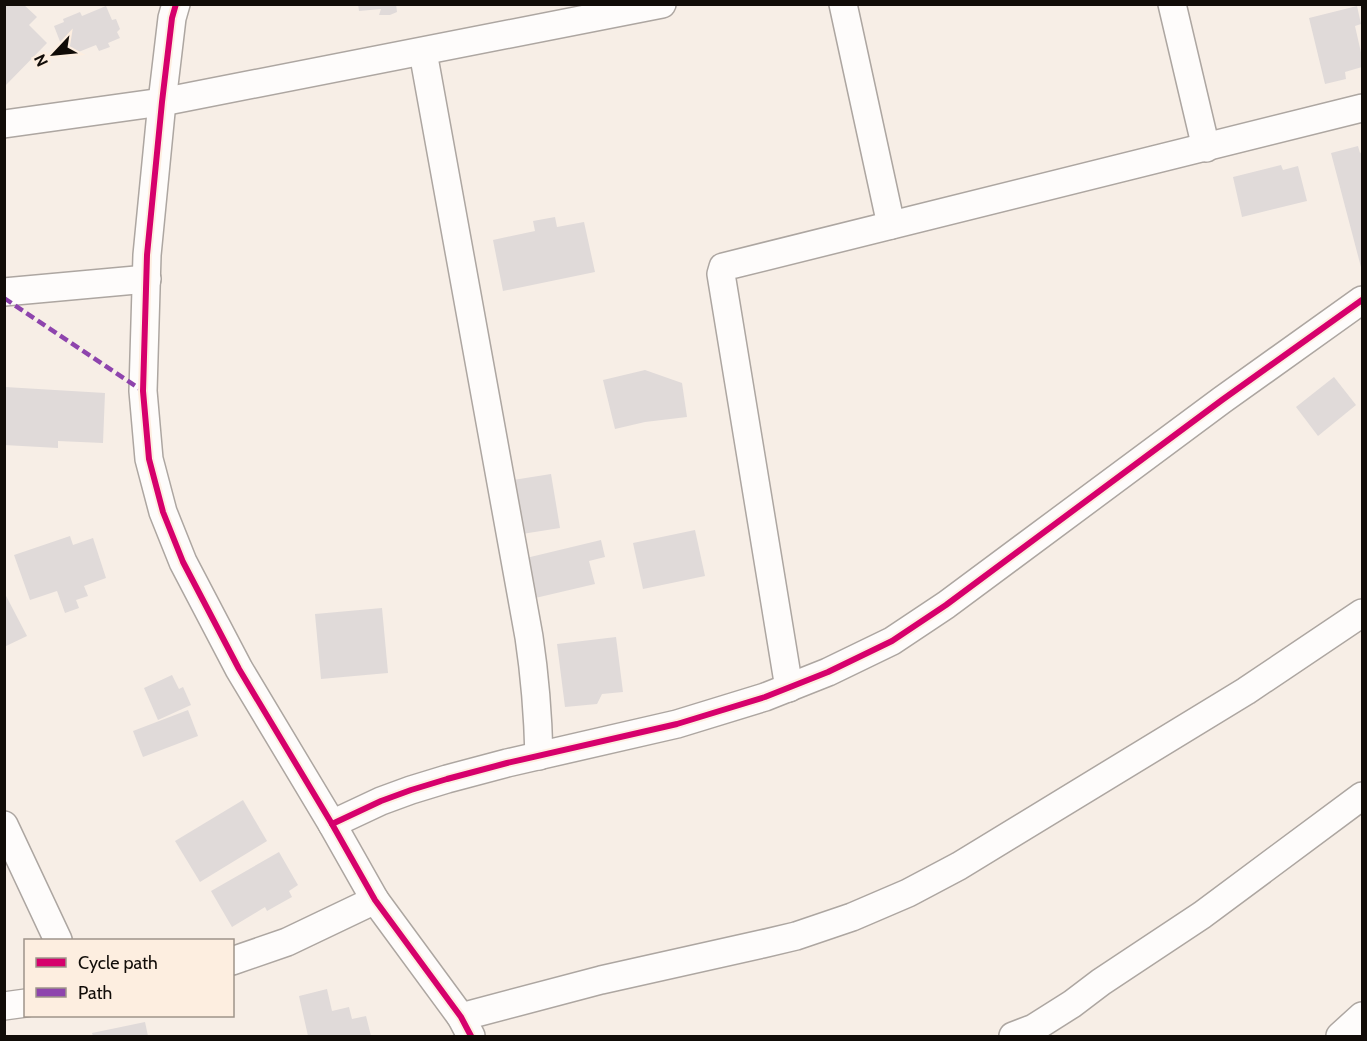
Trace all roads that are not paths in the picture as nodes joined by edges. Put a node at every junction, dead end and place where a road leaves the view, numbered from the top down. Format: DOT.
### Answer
graph roads {
  1 [pos="662,4"];
  2 [pos="843,4"];
  3 [pos="1172,4"];
  4 [pos="172,9"];
  5 [pos="423,52"];
  6 [pos="162,102"];
  7 [pos="1362,108"];
  8 [pos="4,124"];
  9 [pos="1206,148"];
  10 [pos="891,225"];
  11 [pos="147,279"];
  12 [pos="4,292"];
  13 [pos="1362,300"];
  14 [pos="1362,613"];
  15 [pos="789,688"];
  16 [pos="539,756"];
  17 [pos="1362,796"];
  18 [pos="332,824"];
  19 [pos="4,825"];
  20 [pos="375,900"];
  21 [pos="58,939"];
  22 [pos="234,960"];
  23 [pos="24,1003"];
  24 [pos="4,1006"];
  25 [pos="1362,1016"];
  26 [pos="466,1027"];
  27 [pos="1012,1036"];
  28 [pos="1340,1036"];
  1 -- 5 [label="street"];
  2 -- 10 [label="street"];
  3 -- 9 [label="street"];
  4 -- 6 [label="street"];
  5 -- 6 [label="street"];
  5 -- 16 [label="street"];
  6 -- 8 [label="street"];
  6 -- 11 [label="street"];
  7 -- 9 [label="street"];
  9 -- 10 [label="street"];
  10 -- 15 [label="street"];
  11 -- 12 [label="street"];
  11 -- 18 [label="street"];
  13 -- 15 [label="street"];
  14 -- 26 [label="street"];
  15 -- 16 [label="street"];
  16 -- 18 [label="street"];
  17 -- 27 [label="street"];
  18 -- 20 [label="street"];
  19 -- 21 [label="street"];
  20 -- 22 [label="street"];
  20 -- 26 [label="street"];
  23 -- 24 [label="street"];
  25 -- 28 [label="street"];
}
